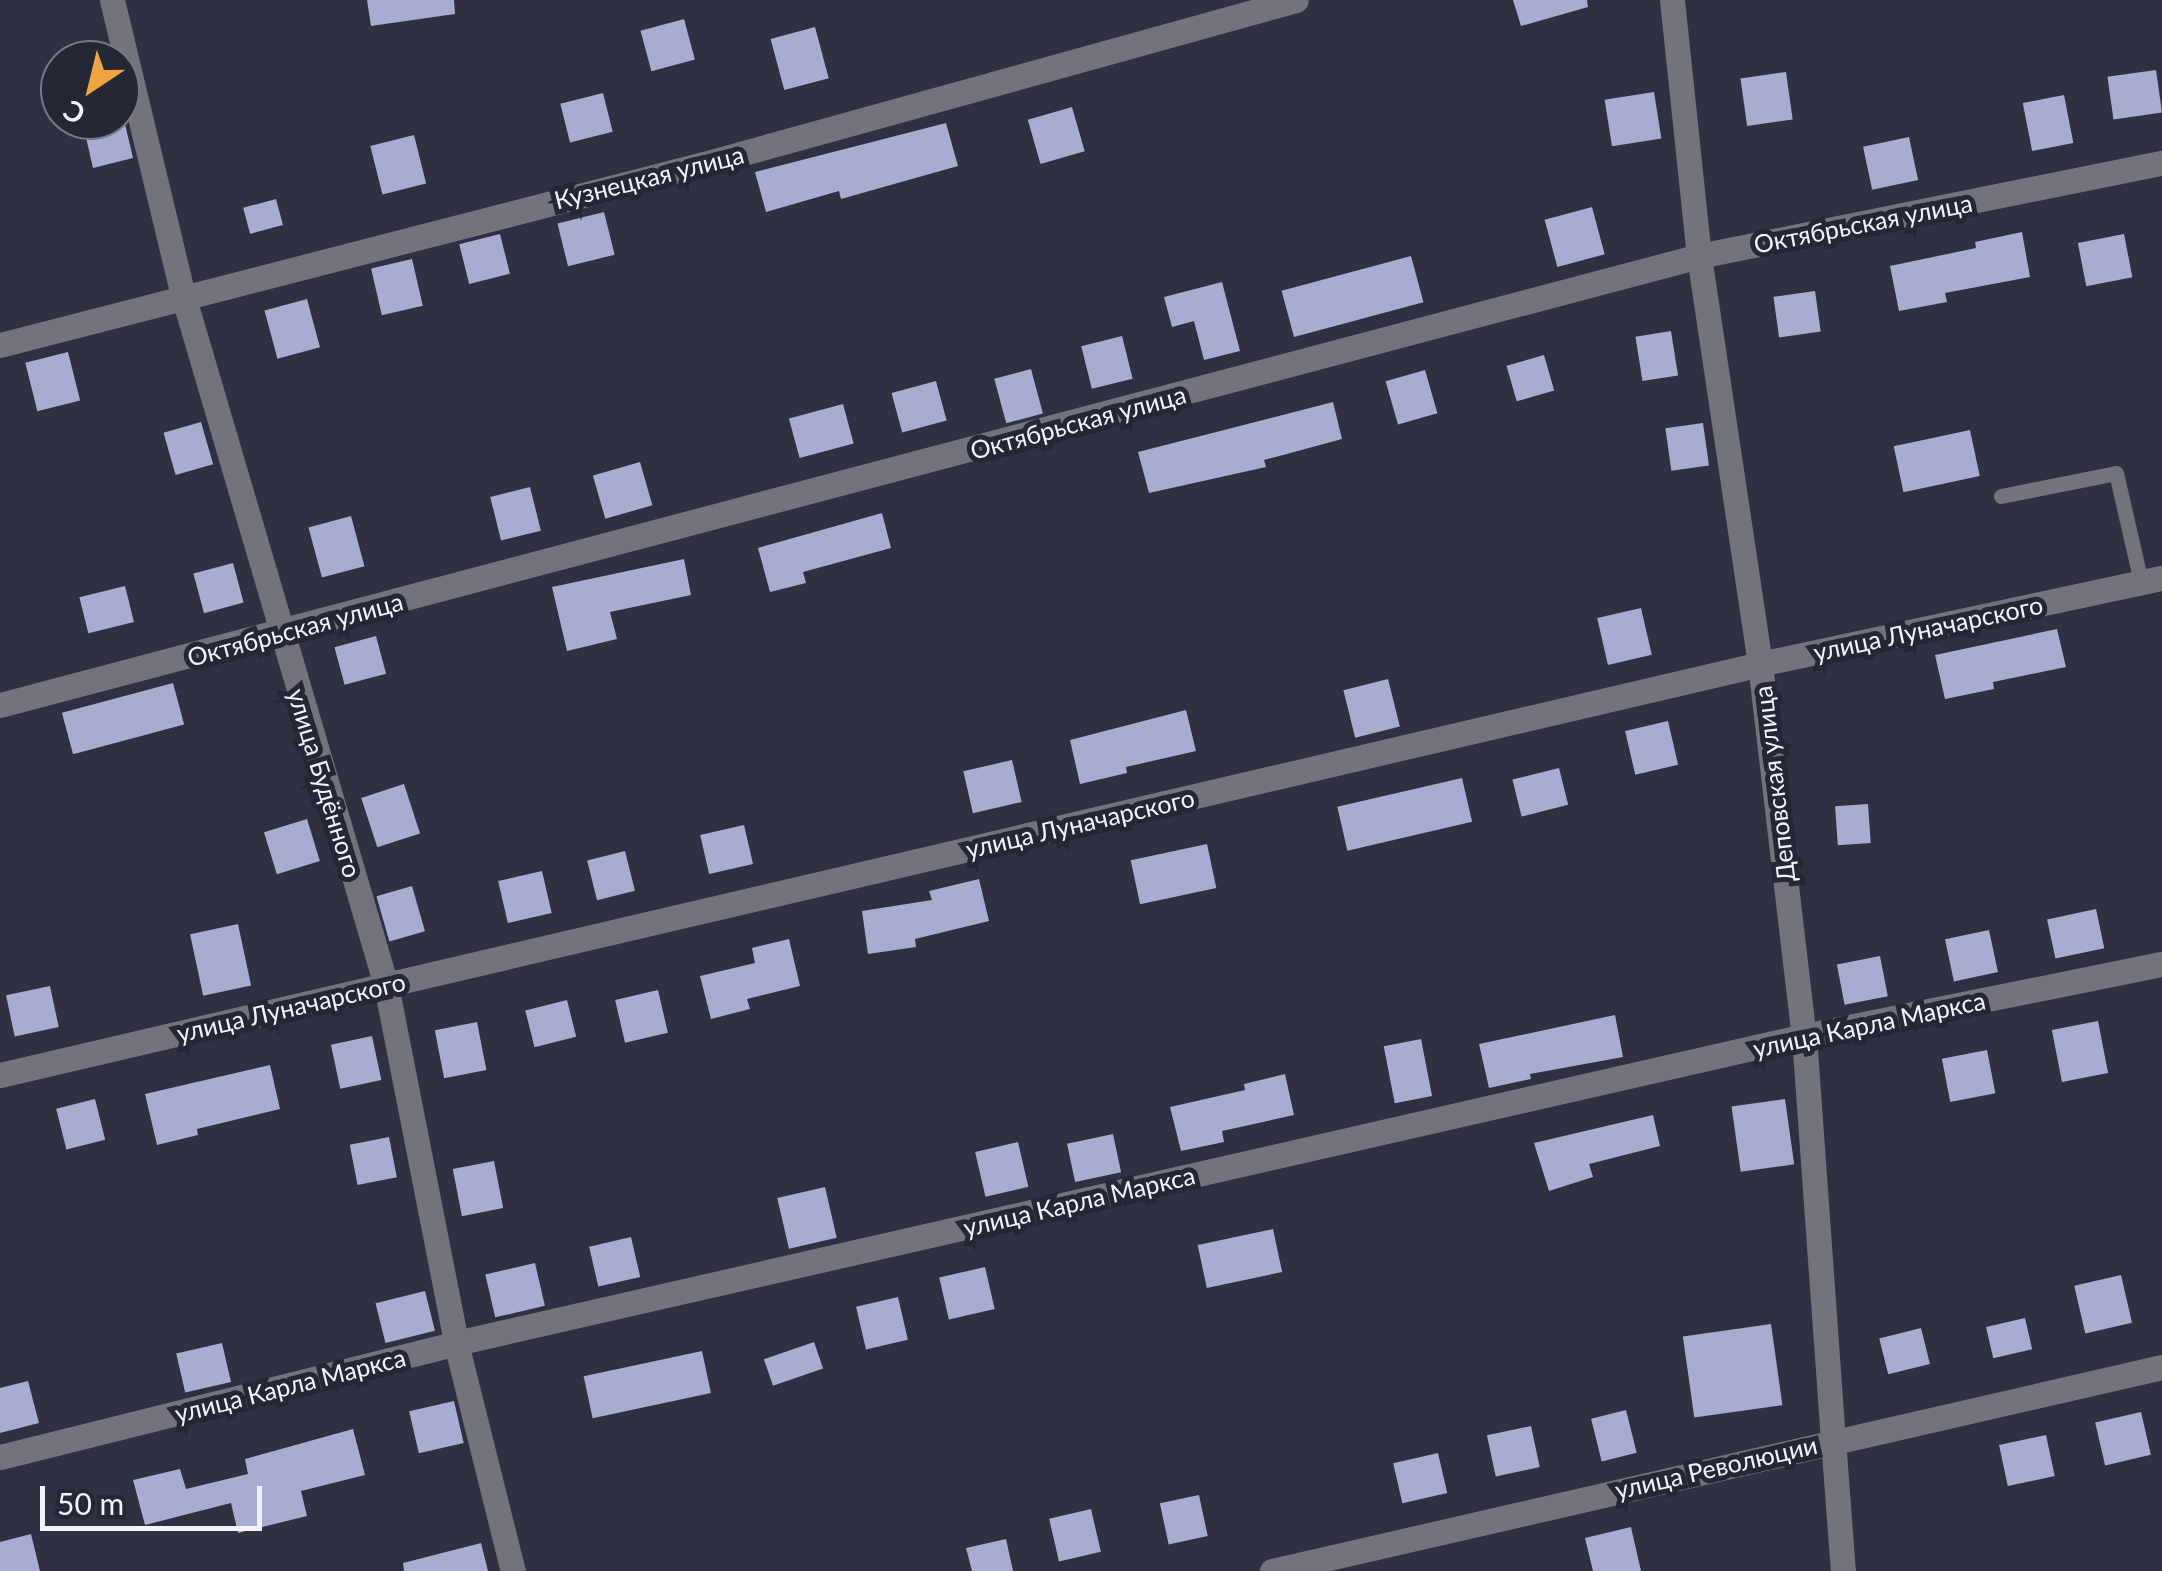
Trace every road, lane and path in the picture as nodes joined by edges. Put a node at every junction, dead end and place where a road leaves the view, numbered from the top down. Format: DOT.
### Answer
graph roads {
  1 [pos="112,0"];
  2 [pos="1296,0"];
  3 [pos="1672,0"];
  4 [pos="2162,163"];
  5 [pos="1700,256"];
  6 [pos="183,296"];
  7 [pos="0,345"];
  8 [pos="2001,496"];
  9 [pos="2152,580"];
  10 [pos="280,634"];
  11 [pos="1760,664"];
  12 [pos="0,706"];
  13 [pos="2162,964"];
  14 [pos="386,985"];
  15 [pos="1804,1036"];
  16 [pos="0,1075"];
  17 [pos="456,1343"];
  18 [pos="2162,1366"];
  19 [pos="1833,1439"];
  20 [pos="0,1458"];
  21 [pos="513,1571"];
  22 [pos="1272,1571"];
  23 [pos="1843,1571"];
  1 -- 6 [label="street, улица Будённого"];
  2 -- 6 [label="street, Кузнецкая улица"];
  3 -- 5 [label="street, Деповская улица"];
  4 -- 5 [label="street, Октябрьская улица"];
  5 -- 10 [label="street, Октябрьская улица"];
  5 -- 11 [label="street, Деповская улица"];
  6 -- 7 [label="street, Кузнецкая улица"];
  6 -- 10 [label="street, улица Будённого"];
  8 -- 9 [label="lane"];
  9 -- 11 [label="street, улица Луначарского"];
  10 -- 12 [label="street, Октябрьская улица"];
  10 -- 14 [label="street, улица Будённого"];
  11 -- 14 [label="street, улица Луначарского"];
  11 -- 15 [label="street, Деповская улица"];
  13 -- 15 [label="street, улица Карла Маркса"];
  14 -- 16 [label="street, улица Луначарского"];
  14 -- 17 [label="street, улица Будённого"];
  15 -- 17 [label="street, улица Карла Маркса"];
  15 -- 19 [label="street, Деповская улица"];
  17 -- 20 [label="street, улица Карла Маркса"];
  17 -- 21 [label="street, улица Будённого"];
  18 -- 19 [label="street, улица Революции"];
  19 -- 22 [label="street, улица Революции"];
  19 -- 23 [label="street, Деповская улица"];
}
